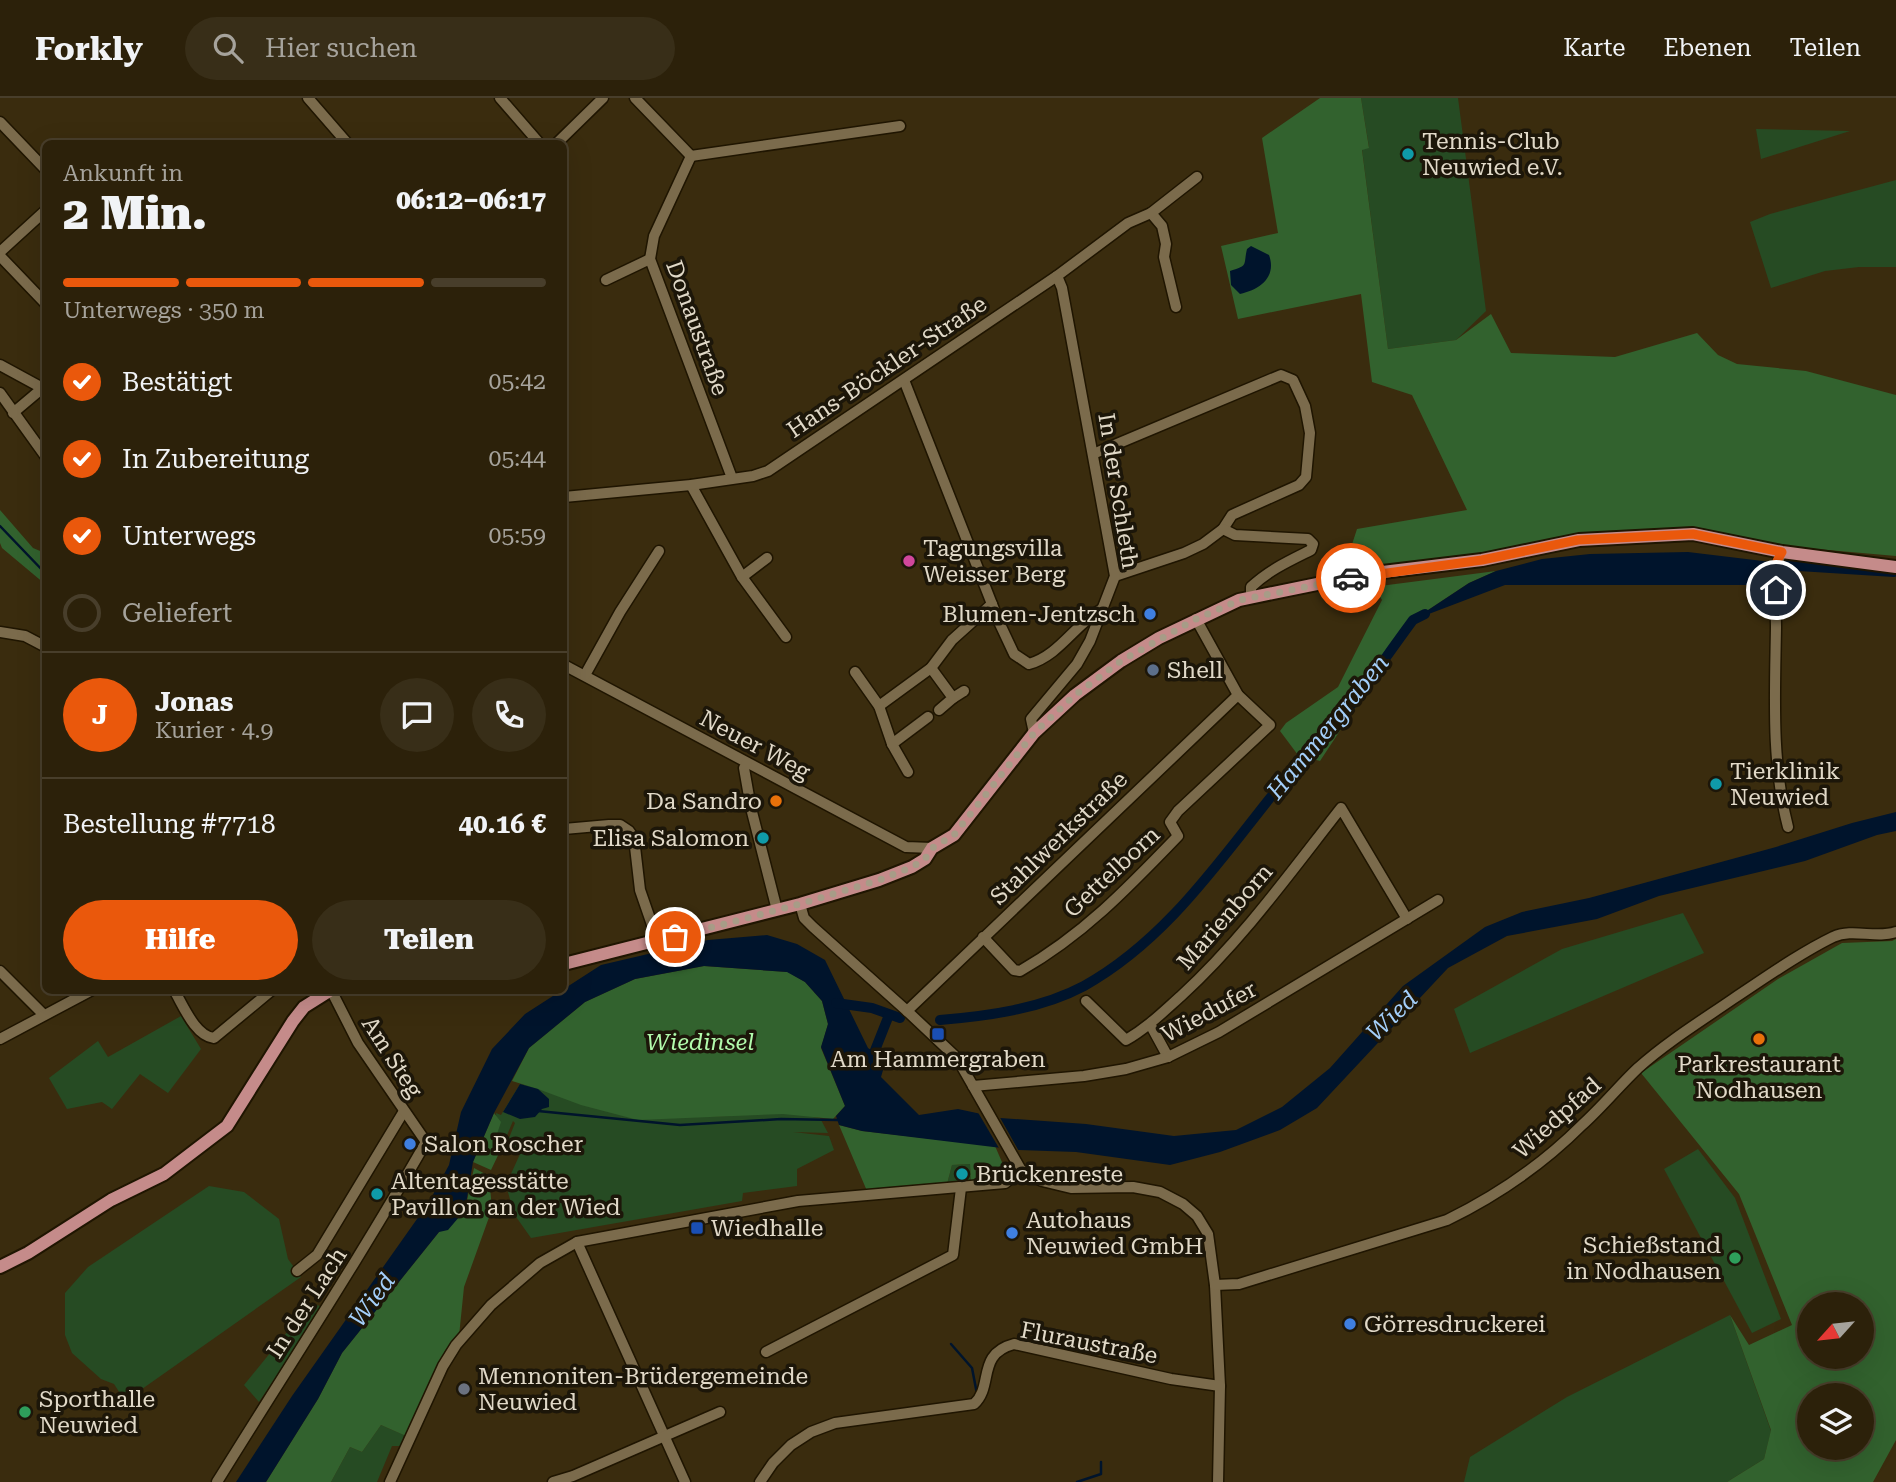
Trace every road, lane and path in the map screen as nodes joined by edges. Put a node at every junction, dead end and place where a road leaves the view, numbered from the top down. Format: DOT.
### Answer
graph roads {
  1 [pos="308,98"];
  2 [pos="499,98"];
  3 [pos="603,98"];
  4 [pos="635,98"];
  5 [pos="0,122"];
  6 [pos="900,126"];
  7 [pos="345,140"];
  8 [pos="537,140"];
  9 [pos="560,140"];
  10 [pos="691,156"];
  11 [pos="42,166"];
  12 [pos="1197,177"];
  13 [pos="1151,213"];
  14 [pos="42,214"];
  15 [pos="0,254"];
  16 [pos="650,258"];
  17 [pos="1057,276"];
  18 [pos="606,280"];
  19 [pos="42,300"];
  20 [pos="1176,307"];
  21 [pos="0,365"];
  22 [pos="904,380"];
  23 [pos="42,387"];
  24 [pos="42,390"];
  25 [pos="0,393"];
  26 [pos="13,413"];
  27 [pos="42,452"];
  28 [pos="1093,454"];
  29 [pos="733,478"];
  30 [pos="691,485"];
  31 [pos="567,497"];
  32 [pos="1223,528"];
  33 [pos="659,551"];
  34 [pos="1782,552"];
  35 [pos="766,558"];
  36 [pos="1896,567"];
  37 [pos="1115,576"];
  38 [pos="742,577"];
  39 [pos="1251,597"];
  40 [pos="992,604"];
  41 [pos="1102,609"];
  42 [pos="1196,619"];
  43 [pos="0,632"];
  44 [pos="786,637"];
  45 [pos="42,646"];
  46 [pos="567,666"];
  47 [pos="931,668"];
  48 [pos="855,672"];
  49 [pos="585,675"];
  50 [pos="964,691"];
  51 [pos="1238,695"];
  52 [pos="953,698"];
  53 [pos="879,706"];
  54 [pos="939,710"];
  55 [pos="928,717"];
  56 [pos="1034,733"];
  57 [pos="892,744"];
  58 [pos="747,763"];
  59 [pos="908,772"];
  60 [pos="1788,827"];
  61 [pos="567,829"];
  62 [pos="932,848"];
  63 [pos="1438,900"];
  64 [pos="800,904"];
  65 [pos="777,910"];
  66 [pos="1407,919"];
  67 [pos="1896,932"];
  68 [pos="983,937"];
  69 [pos="658,942"];
  70 [pos="567,963"];
  71 [pos="0,971"];
  72 [pos="84,994"];
  73 [pos="177,994"];
  74 [pos="266,994"];
  75 [pos="325,994"];
  76 [pos="333,994"];
  77 [pos="1086,1001"];
  78 [pos="908,1011"];
  79 [pos="44,1015"];
  80 [pos="1150,1024"];
  81 [pos="0,1039"];
  82 [pos="1168,1057"];
  83 [pos="973,1086"];
  84 [pos="404,1111"];
  85 [pos="426,1142"];
  86 [pos="1021,1170"];
  87 [pos="961,1188"];
  88 [pos="577,1242"];
  89 [pos="0,1267"];
  90 [pos="297,1271"];
  91 [pos="1215,1285"];
  92 [pos="766,1352"];
  93 [pos="1220,1386"];
  94 [pos="720,1412"];
  95 [pos="663,1436"];
  96 [pos="574,1479"];
  97 [pos="217,1482"];
  98 [pos="390,1482"];
  99 [pos="553,1482"];
  100 [pos="685,1482"];
  101 [pos="760,1482"];
  102 [pos="1218,1482"];
  1 -- 7 [label="street"];
  2 -- 8 [label="street"];
  3 -- 9 [label="street"];
  4 -- 10 [label="street"];
  5 -- 11 [label="street"];
  6 -- 10 [label="street"];
  10 -- 16 [label="street, Donaustraße"];
  12 -- 13 [label="street, Hans-Böckler-Straße"];
  13 -- 17 [label="street, Hans-Böckler-Straße"];
  13 -- 20 [label="street"];
  14 -- 15 [label="street"];
  15 -- 19 [label="street"];
  16 -- 18 [label="street"];
  16 -- 29 [label="street, Donaustraße"];
  17 -- 22 [label="street, Hans-Böckler-Straße"];
  17 -- 28 [label="street, In der Schleth"];
  21 -- 23 [label="street"];
  22 -- 29 [label="street, Hans-Böckler-Straße"];
  22 -- 40 [label="street"];
  24 -- 26 [label="street"];
  25 -- 26 [label="street"];
  26 -- 27 [label="street"];
  28 -- 32 [label="street"];
  28 -- 37 [label="street, In der Schleth"];
  29 -- 30 [label="street, Hans-Böckler-Straße"];
  30 -- 31 [label="street, Hans-Böckler-Straße"];
  30 -- 38 [label="street"];
  32 -- 37 [label="street"];
  32 -- 39 [label="street"];
  33 -- 49 [label="street"];
  34 -- 36 [label="main road"];
  34 -- 39 [label="main road"];
  34 -- 60 [label="street"];
  35 -- 38 [label="street"];
  37 -- 41 [label="street, In der Schleth"];
  38 -- 44 [label="street"];
  39 -- 42 [label="main road"];
  40 -- 41 [label="street"];
  40 -- 47 [label="street"];
  41 -- 56 [label="street, In der Schleth"];
  42 -- 51 [label="street"];
  42 -- 56 [label="main road"];
  43 -- 45 [label="street"];
  46 -- 49 [label="street, Neuer Weg"];
  47 -- 52 [label="street"];
  47 -- 53 [label="street"];
  48 -- 53 [label="street"];
  49 -- 58 [label="street, Neuer Weg"];
  50 -- 52 [label="street"];
  51 -- 68 [label="street, Stahlwerkstraße"];
  51 -- 68 [label="street, Gettelborn"];
  52 -- 54 [label="street"];
  53 -- 57 [label="street"];
  55 -- 57 [label="street"];
  56 -- 62 [label="main road"];
  57 -- 59 [label="street"];
  58 -- 62 [label="street, Neuer Weg"];
  58 -- 65 [label="street"];
  61 -- 69 [label="street"];
  62 -- 64 [label="main road"];
  63 -- 66 [label="street, Wiedufer"];
  64 -- 65 [label="main road"];
  64 -- 78 [label="street"];
  65 -- 69 [label="main road"];
  66 -- 80 [label="street, Marienborn"];
  66 -- 82 [label="street, Wiedufer"];
  67 -- 91 [label="street, Wiedpfad"];
  68 -- 78 [label="street, Stahlwerkstraße"];
  69 -- 70 [label="main road"];
  71 -- 79 [label="street"];
  72 -- 79 [label="street"];
  73 -- 74 [label="street"];
  75 -- 89 [label="main road"];
  76 -- 84 [label="street, Am Steg"];
  77 -- 80 [label="street, Marienborn"];
  78 -- 83 [label="street"];
  79 -- 81 [label="street"];
  80 -- 82 [label="street"];
  82 -- 83 [label="street, Wiedufer"];
  83 -- 86 [label="street"];
  84 -- 85 [label="street, Am Steg"];
  84 -- 90 [label="street"];
  85 -- 97 [label="street, In der Lach"];
  86 -- 87 [label="street"];
  86 -- 91 [label="street"];
  87 -- 88 [label="street"];
  87 -- 92 [label="street"];
  88 -- 95 [label="street"];
  88 -- 98 [label="street"];
  91 -- 93 [label="street"];
  93 -- 101 [label="street, Fluraustraße"];
  93 -- 102 [label="street"];
  94 -- 95 [label="street"];
  95 -- 96 [label="street"];
  95 -- 100 [label="street"];
  96 -- 99 [label="street"];
}
